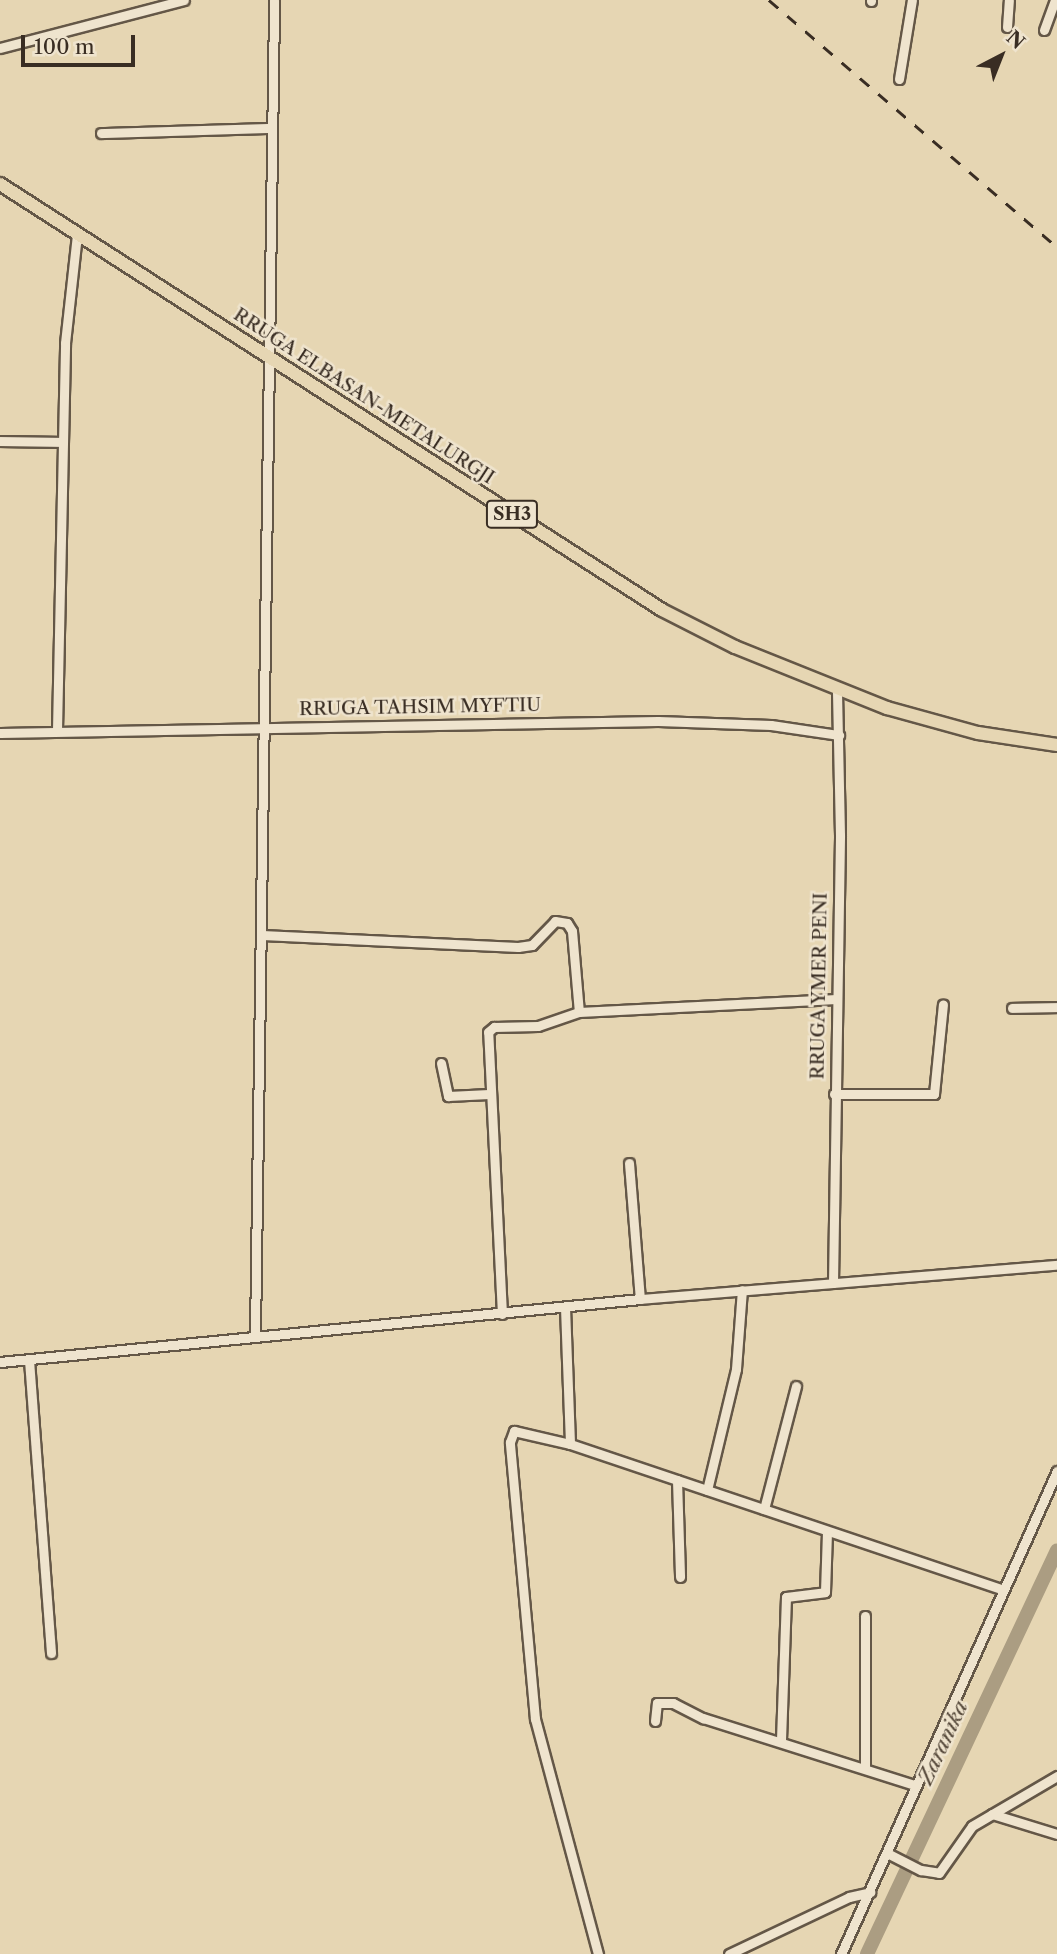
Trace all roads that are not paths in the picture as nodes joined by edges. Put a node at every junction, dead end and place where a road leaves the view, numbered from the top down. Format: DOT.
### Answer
graph roads {
  1 [pos="184,0"];
  2 [pos="274,0"];
  3 [pos="912,0"];
  4 [pos="1009,0"];
  5 [pos="1055,0"];
  6 [pos="1007,27"];
  7 [pos="1044,30"];
  8 [pos="0,48"];
  9 [pos="899,79"];
  10 [pos="271,128"];
  11 [pos="101,133"];
  12 [pos="5,187"];
  13 [pos="77,234"];
  14 [pos="269,358"];
  15 [pos="0,441"];
  16 [pos="62,442"];
  17 [pos="837,690"];
  18 [pos="266,727"];
  19 [pos="57,730"];
  20 [pos="0,733"];
  21 [pos="839,735"];
  22 [pos="1057,745"];
  23 [pos="262,935"];
  24 [pos="836,999"];
  25 [pos="943,1004"];
  26 [pos="1057,1007"];
  27 [pos="1012,1008"];
  28 [pos="579,1012"];
  29 [pos="441,1063"];
  30 [pos="489,1094"];
  31 [pos="834,1094"];
  32 [pos="629,1163"];
  33 [pos="1057,1265"];
  34 [pos="833,1283"];
  35 [pos="742,1290"];
  36 [pos="640,1299"];
  37 [pos="565,1307"];
  38 [pos="502,1314"];
  39 [pos="255,1335"];
  40 [pos="29,1360"];
  41 [pos="0,1362"];
  42 [pos="796,1386"];
  43 [pos="570,1444"];
  44 [pos="1057,1471"];
  45 [pos="677,1480"];
  46 [pos="707,1490"];
  47 [pos="764,1509"];
  48 [pos="827,1531"];
  49 [pos="680,1577"];
  50 [pos="1001,1589"];
  51 [pos="865,1616"];
  52 [pos="51,1653"];
  53 [pos="654,1721"];
  54 [pos="781,1740"];
  55 [pos="865,1767"];
  56 [pos="1057,1776"];
  57 [pos="914,1785"];
  58 [pos="992,1814"];
  59 [pos="1057,1834"];
  60 [pos="887,1853"];
  61 [pos="870,1892"];
  62 [pos="598,1954"];
  63 [pos="729,1954"];
  64 [pos="841,1954"];
  1 -- 8 [label="street"];
  2 -- 10 [label="street"];
  3 -- 9 [label="street"];
  4 -- 6 [label="street"];
  5 -- 7 [label="street"];
  10 -- 11 [label="street"];
  10 -- 14 [label="street"];
  12 -- 13 [label="main road, RRUGA ELBASAN-METALURGJI / SH3"];
  13 -- 14 [label="main road, RRUGA ELBASAN-METALURGJI / SH3"];
  13 -- 16 [label="street"];
  14 -- 17 [label="main road, RRUGA ELBASAN-METALURGJI / SH3"];
  14 -- 18 [label="street"];
  15 -- 16 [label="street"];
  16 -- 19 [label="street"];
  17 -- 21 [label="street, RRUGA YMER PENI"];
  17 -- 22 [label="main road, RRUGA ELBASAN-METALURGJI / SH3"];
  18 -- 19 [label="street, RRUGA TAHSIM MYFTIU"];
  18 -- 21 [label="street, RRUGA TAHSIM MYFTIU"];
  18 -- 23 [label="street"];
  19 -- 20 [label="street, RRUGA TAHSIM MYFTIU"];
  21 -- 24 [label="street, RRUGA YMER PENI"];
  23 -- 28 [label="street"];
  23 -- 39 [label="street"];
  24 -- 28 [label="street"];
  24 -- 31 [label="street, RRUGA YMER PENI"];
  25 -- 31 [label="street"];
  26 -- 27 [label="street"];
  28 -- 30 [label="street"];
  29 -- 30 [label="street"];
  30 -- 38 [label="street"];
  31 -- 34 [label="street, RRUGA YMER PENI"];
  32 -- 36 [label="street"];
  33 -- 34 [label="street"];
  34 -- 35 [label="street"];
  35 -- 36 [label="street"];
  35 -- 46 [label="street"];
  36 -- 37 [label="street"];
  37 -- 38 [label="street"];
  37 -- 43 [label="street"];
  38 -- 39 [label="street"];
  39 -- 40 [label="street"];
  40 -- 41 [label="street"];
  40 -- 52 [label="street"];
  42 -- 47 [label="street"];
  43 -- 45 [label="street"];
  43 -- 62 [label="street"];
  44 -- 50 [label="street"];
  45 -- 46 [label="street"];
  45 -- 49 [label="street"];
  46 -- 47 [label="street"];
  47 -- 48 [label="street"];
  48 -- 50 [label="street"];
  48 -- 54 [label="street"];
  50 -- 57 [label="street"];
  51 -- 55 [label="street"];
  53 -- 54 [label="street"];
  54 -- 55 [label="street"];
  55 -- 57 [label="street"];
  56 -- 58 [label="street"];
  57 -- 60 [label="street"];
  58 -- 59 [label="street"];
  58 -- 60 [label="street"];
  60 -- 61 [label="street"];
  61 -- 63 [label="street"];
  61 -- 64 [label="street"];
}
